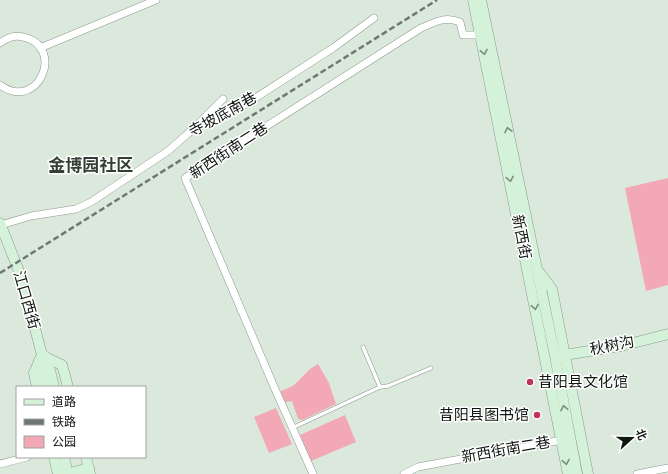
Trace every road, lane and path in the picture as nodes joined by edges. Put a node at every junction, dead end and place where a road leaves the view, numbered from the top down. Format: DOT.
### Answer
graph roads {
  1 [pos="156,0"];
  2 [pos="472,0"];
  3 [pos="482,0"];
  4 [pos="374,18"];
  5 [pos="480,35"];
  6 [pos="0,43"];
  7 [pos="40,48"];
  8 [pos="0,85"];
  9 [pos="223,99"];
  10 [pos="192,130"];
  11 [pos="0,224"];
  12 [pos="668,334"];
  13 [pos="364,346"];
  14 [pos="559,355"];
  15 [pos="43,358"];
  16 [pos="431,368"];
  17 [pos="37,386"];
  18 [pos="46,386"];
  19 [pos="54,386"];
  20 [pos="68,386"];
  21 [pos="380,387"];
  22 [pos="292,428"];
  23 [pos="562,440"];
  24 [pos="23,458"];
  25 [pos="54,458"];
  26 [pos="64,458"];
  27 [pos="71,458"];
  28 [pos="86,458"];
  29 [pos="0,464"];
  30 [pos="668,468"];
  31 [pos="89,471"];
  32 [pos="72,473"];
  33 [pos="58,474"];
  34 [pos="313,474"];
  35 [pos="404,474"];
  36 [pos="568,474"];
  37 [pos="577,474"];
  38 [pos="588,474"];
  39 [pos="637,474"];
  1 -- 7 [label="street"];
  2 -- 5 [label="main road, 新西街"];
  14 -- 3 [label="main road, 新西街, one-way"];
  4 -- 10 [label="street, 寺坡底南巷"];
  5 -- 22 [label="street, 新西街南二巷"];
  5 -- 23 [label="main road, 新西街, one-way"];
  6 -- 7 [label="street"];
  7 -- 8 [label="street"];
  9 -- 10 [label="street"];
  10 -- 11 [label="street, 寺坡底南巷"];
  11 -- 15 [label="main road, 江口西街"];
  12 -- 14 [label="main road, 秋树沟"];
  13 -- 21 [label="lane"];
  37 -- 14 [label="main road, 新西街, one-way"];
  14 -- 38 [label="main road"];
  15 -- 17 [label="main road"];
  15 -- 18 [label="main road, 江口西街"];
  15 -- 19 [label="main road, 江口西街"];
  15 -- 20 [label="main road"];
  16 -- 21 [label="lane"];
  21 -- 22 [label="lane"];
  22 -- 34 [label="street, 新西街南二巷"];
  23 -- 35 [label="street, 新西街南二巷"];
  23 -- 36 [label="main road, 新西街, one-way"];
  24 -- 29 [label="street"];
  25 -- 33 [label="main road"];
  26 -- 32 [label="main road"];
  27 -- 32 [label="main road"];
  28 -- 31 [label="main road"];
  30 -- 39 [label="street"];
  31 -- 32 [label="main road"];
}
